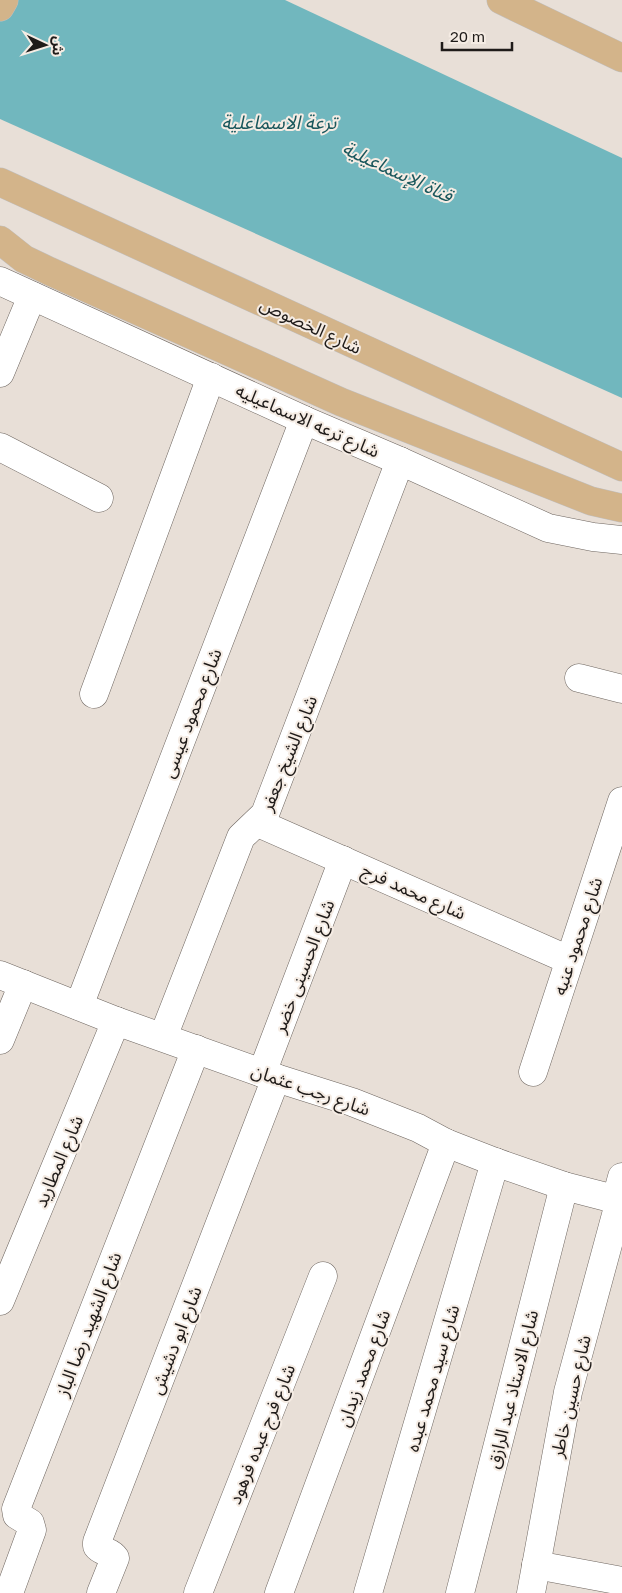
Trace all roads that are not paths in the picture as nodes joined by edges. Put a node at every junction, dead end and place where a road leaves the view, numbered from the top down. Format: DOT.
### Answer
graph roads {
  1 [pos="4,0"];
  2 [pos="501,0"];
  3 [pos="0,8"];
  4 [pos="622,58"];
  5 [pos="0,182"];
  6 [pos="0,240"];
  7 [pos="0,281"];
  8 [pos="32,296"];
  9 [pos="0,373"];
  10 [pos="211,377"];
  11 [pos="304,420"];
  12 [pos="0,447"];
  13 [pos="400,461"];
  14 [pos="622,467"];
  15 [pos="99,498"];
  16 [pos="622,508"];
  17 [pos="622,540"];
  18 [pos="579,678"];
  19 [pos="622,689"];
  20 [pos="94,694"];
  21 [pos="622,801"];
  22 [pos="258,823"];
  23 [pos="343,860"];
  24 [pos="569,960"];
  25 [pos="12,980"];
  26 [pos="79,1006"];
  27 [pos="116,1021"];
  28 [pos="162,1037"];
  29 [pos="0,1040"];
  30 [pos="196,1049"];
  31 [pos="533,1072"];
  32 [pos="269,1076"];
  33 [pos="446,1143"];
  34 [pos="495,1162"];
  35 [pos="564,1186"];
  36 [pos="620,1194"];
  37 [pos="323,1276"];
  38 [pos="0,1301"];
  39 [pos="536,1565"];
  40 [pos="622,1581"];
  41 [pos="9,1593"];
  42 [pos="101,1593"];
  43 [pos="198,1593"];
  44 [pos="279,1593"];
  45 [pos="368,1593"];
  46 [pos="460,1593"];
  47 [pos="531,1593"];
  1 -- 3 [label="main road"];
  2 -- 4 [label="main road"];
  5 -- 14 [label="main road, شارع الخصوص"];
  6 -- 16 [label="main road"];
  7 -- 8 [label="street, شارع ترعه الاسماعيليه"];
  8 -- 9 [label="street"];
  8 -- 10 [label="street, شارع ترعه الاسماعيليه"];
  10 -- 11 [label="street, شارع ترعه الاسماعيليه"];
  10 -- 20 [label="street"];
  11 -- 13 [label="street, شارع ترعه الاسماعيليه"];
  11 -- 26 [label="street, شارع محمود عيسى"];
  12 -- 15 [label="street"];
  13 -- 17 [label="street, شارع ترعه الاسماعيليه"];
  13 -- 22 [label="street, شارع الشيخ جعفر"];
  18 -- 19 [label="street"];
  21 -- 24 [label="street, شارع محمود عنبه"];
  22 -- 23 [label="street, شارع محمد فرج"];
  22 -- 28 [label="street, شارع الشيخ جعفر"];
  23 -- 24 [label="street, شارع محمد فرج"];
  23 -- 32 [label="street, شارع الحسينى خضر"];
  24 -- 31 [label="street, شارع محمود عنبه"];
  25 -- 26 [label="street, شارع رجب عثمان"];
  25 -- 29 [label="street"];
  26 -- 27 [label="street, شارع رجب عثمان"];
  27 -- 28 [label="street, شارع رجب عثمان"];
  27 -- 38 [label="street, شارع المطاريد"];
  28 -- 30 [label="street, شارع رجب عثمان"];
  30 -- 32 [label="street, شارع رجب عثمان"];
  30 -- 41 [label="street, شارع الشهيد رضا الباز"];
  32 -- 33 [label="street, شارع رجب عثمان"];
  32 -- 42 [label="street, شارع ابو دشيش"];
  33 -- 34 [label="street, شارع رجب عثمان"];
  33 -- 44 [label="street, شارع محمد زيدان"];
  34 -- 35 [label="street, شارع رجب عثمان"];
  34 -- 45 [label="street, شارع سيد محمد عبده"];
  35 -- 36 [label="street, شارع رجب عثمان"];
  35 -- 46 [label="street, شارع الاستاذ عبد الرازق"];
  36 -- 39 [label="street, شارع حسين خاطر"];
  37 -- 43 [label="street, شارع فرج عبده فرهود"];
  39 -- 40 [label="street"];
  39 -- 47 [label="street, شارع حسين خاطر"];
}
